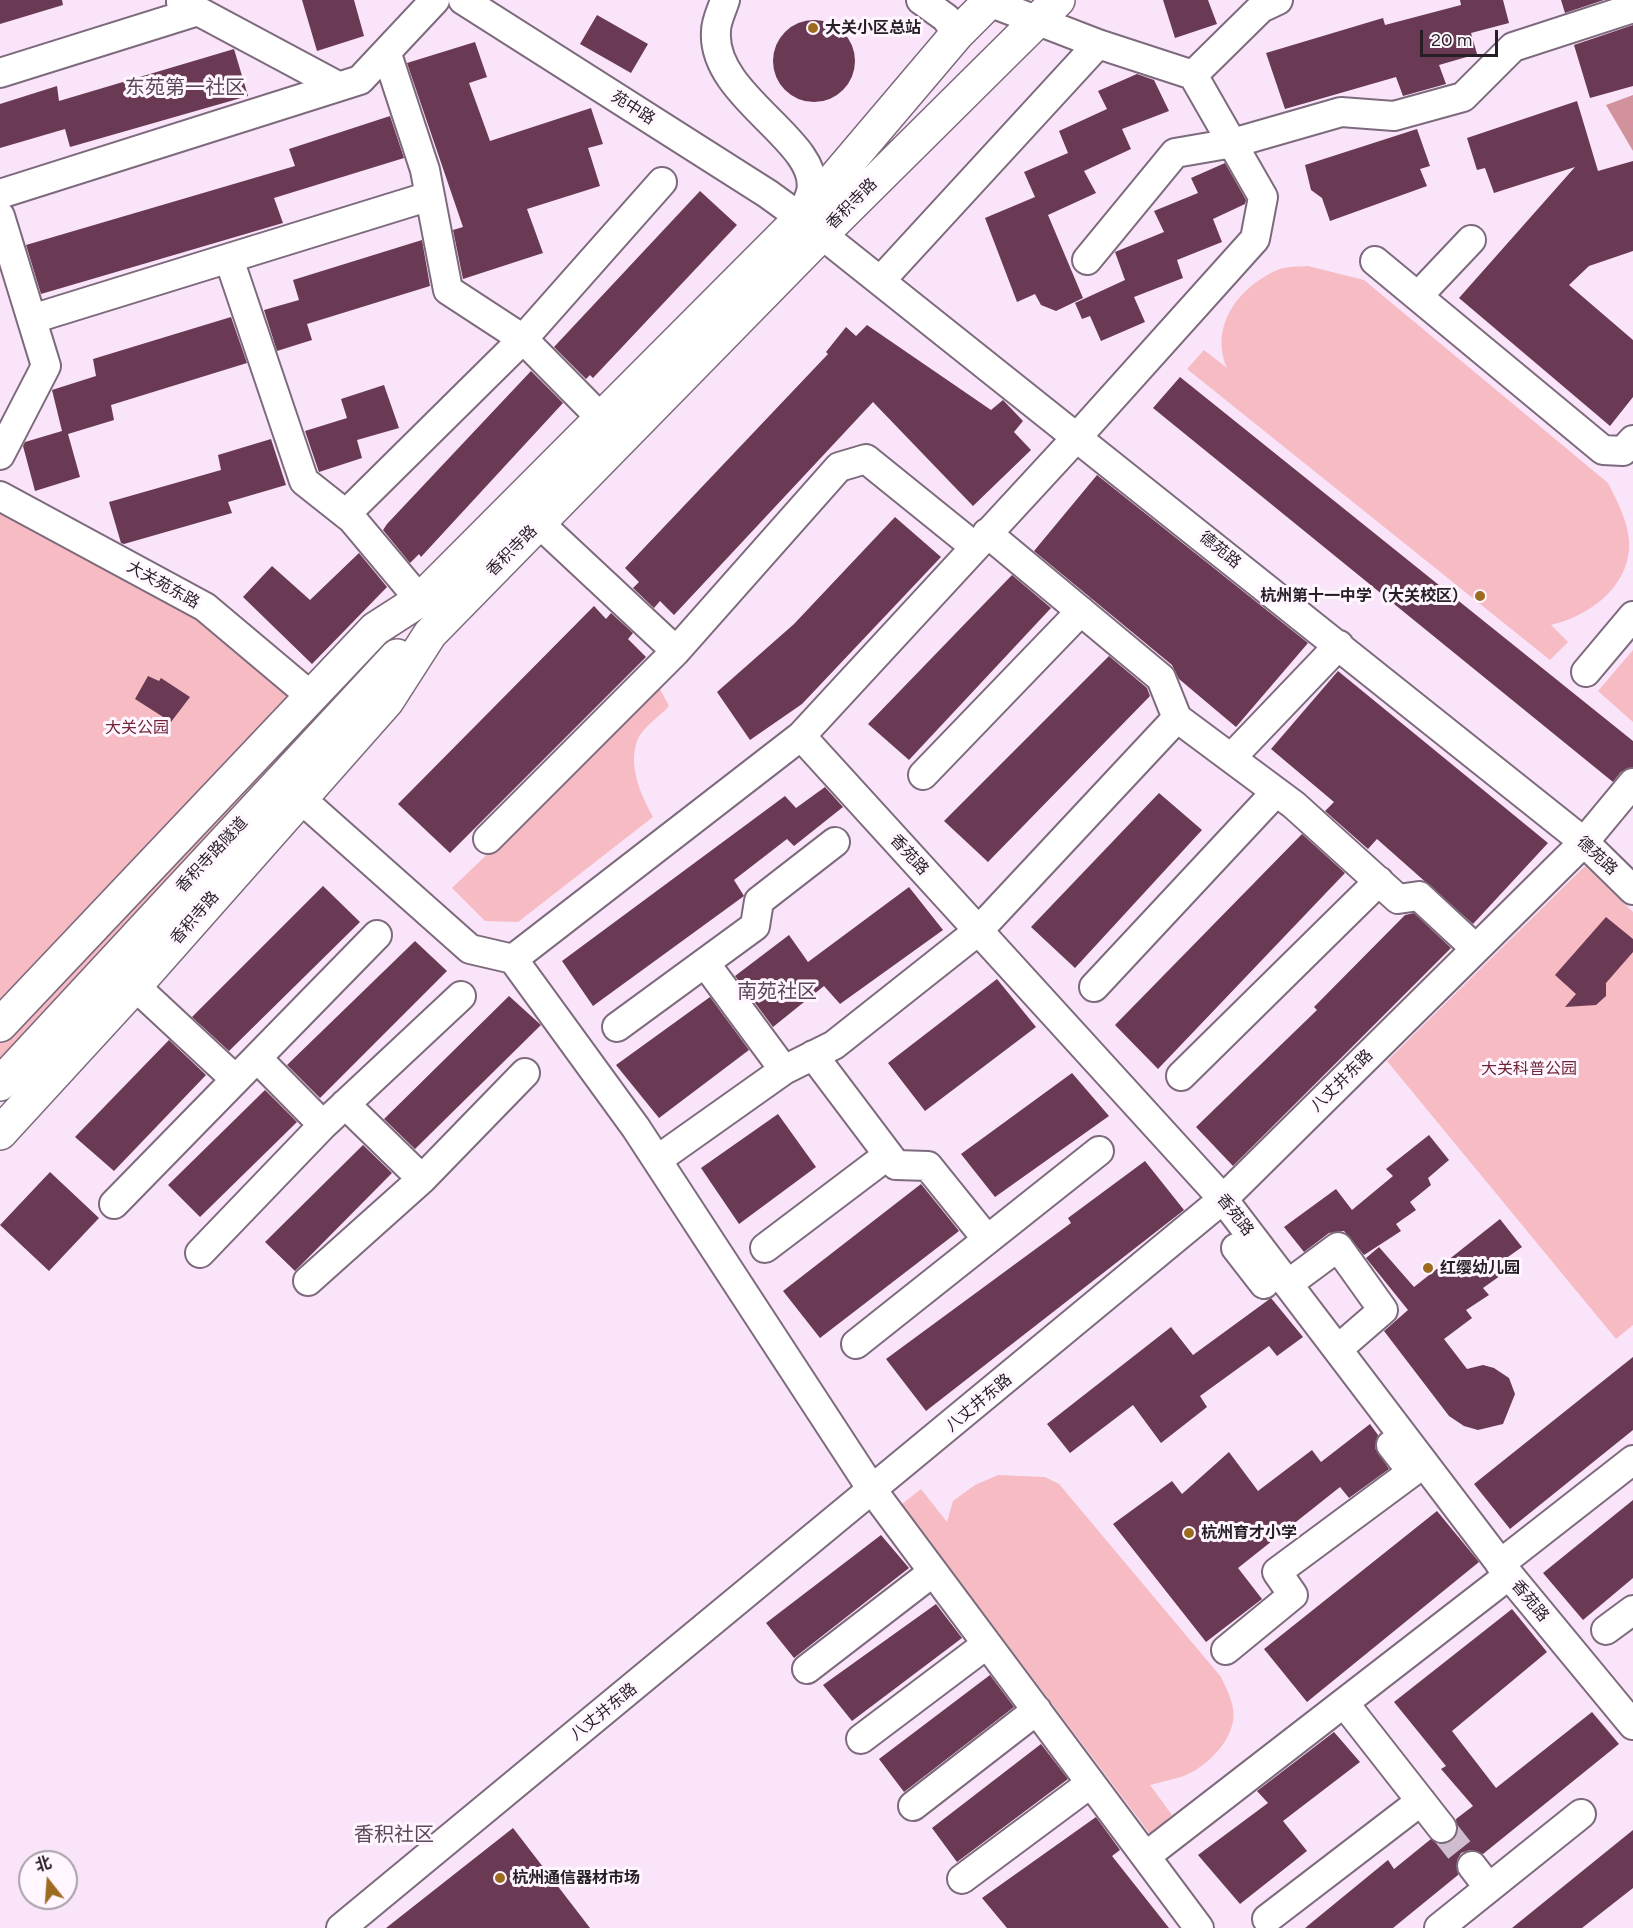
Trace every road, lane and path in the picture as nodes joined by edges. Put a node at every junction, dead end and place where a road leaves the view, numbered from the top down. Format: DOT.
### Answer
graph roads {
  1 [pos="435,0"];
  2 [pos="463,0"];
  3 [pos="725,0"];
  4 [pos="921,0"];
  5 [pos="1278,0"];
  6 [pos="188,6"];
  7 [pos="1633,8"];
  8 [pos="969,11"];
  9 [pos="1048,11"];
  10 [pos="1098,44"];
  11 [pos="387,54"];
  12 [pos="0,73"];
  13 [pos="1193,75"];
  14 [pos="338,86"];
  15 [pos="1233,143"];
  16 [pos="662,182"];
  17 [pos="0,194"];
  18 [pos="430,196"];
  19 [pos="0,216"];
  20 [pos="811,226"];
  21 [pos="1471,240"];
  22 [pos="229,259"];
  23 [pos="1088,260"];
  24 [pos="1375,261"];
  25 [pos="880,280"];
  26 [pos="1418,296"];
  27 [pos="18,305"];
  28 [pos="523,339"];
  29 [pos="600,417"];
  30 [pos="1078,436"];
  31 [pos="1633,440"];
  32 [pos="0,455"];
  33 [pos="0,496"];
  34 [pos="346,514"];
  35 [pos="540,524"];
  36 [pos="981,540"];
  37 [pos="420,600"];
  38 [pos="1081,611"];
  39 [pos="1633,616"];
  40 [pos="430,634"];
  41 [pos="1338,645"];
  42 [pos="676,651"];
  43 [pos="1586,672"];
  44 [pos="312,697"];
  45 [pos="1177,718"];
  46 [pos="801,736"];
  47 [pos="1231,758"];
  48 [pos="923,775"];
  49 [pos="1633,783"];
  50 [pos="1276,792"];
  51 [pos="300,798"];
  52 [pos="488,839"];
  53 [pos="835,842"];
  54 [pos="1584,842"];
  55 [pos="1379,881"];
  56 [pos="1633,890"];
  57 [pos="978,931"];
  58 [pos="376,935"];
  59 [pos="1476,949"];
  60 [pos="513,959"];
  61 [pos="705,963"];
  62 [pos="135,986"];
  63 [pos="1094,987"];
  64 [pos="461,996"];
  65 [pos="0,1025"];
  66 [pos="617,1027"];
  67 [pos="813,1056"];
  68 [pos="257,1058"];
  69 [pos="0,1060"];
  70 [pos="784,1070"];
  71 [pos="525,1073"];
  72 [pos="1181,1076"];
  73 [pos="235,1079"];
  74 [pos="0,1084"];
  75 [pos="345,1104"];
  76 [pos="323,1125"];
  77 [pos="0,1133"];
  78 [pos="1099,1151"];
  79 [pos="888,1155"];
  80 [pos="657,1160"];
  81 [pos="422,1179"];
  82 [pos="1223,1199"];
  83 [pos="114,1204"];
  84 [pos="986,1238"];
  85 [pos="765,1248"];
  86 [pos="1236,1248"];
  87 [pos="200,1253"];
  88 [pos="308,1281"];
  89 [pos="1288,1284"];
  90 [pos="856,1344"];
  91 [pos="1342,1364"];
  92 [pos="1633,1460"];
  93 [pos="873,1491"];
  94 [pos="1504,1570"];
  95 [pos="933,1572"];
  96 [pos="1633,1610"];
  97 [pos="1606,1630"];
  98 [pos="987,1644"];
  99 [pos="1226,1650"];
  100 [pos="807,1669"];
  101 [pos="1344,1703"];
  102 [pos="1037,1710"];
  103 [pos="1633,1725"];
  104 [pos="861,1739"];
  105 [pos="1091,1783"];
  106 [pos="1420,1800"];
  107 [pos="913,1806"];
  108 [pos="1581,1814"];
  109 [pos="1442,1828"];
  110 [pos="1146,1856"];
  111 [pos="962,1879"];
  112 [pos="1266,1919"];
  113 [pos="1454,1924"];
  114 [pos="341,1928"];
  115 [pos="1199,1928"];
  1 -- 11 [label="street"];
  2 -- 20 [label="street, 苑中路"];
  3 -- 20 [label="street"];
  4 -- 8 [label="street"];
  5 -- 13 [label="street"];
  6 -- 12 [label="street"];
  6 -- 14 [label="street"];
  7 -- 15 [label="street"];
  8 -- 9 [label="street"];
  8 -- 20 [label="main road, 香积寺路"];
  9 -- 10 [label="street"];
  9 -- 20 [label="main road, 香积寺路"];
  10 -- 13 [label="street"];
  10 -- 25 [label="street"];
  11 -- 14 [label="street"];
  11 -- 18 [label="street"];
  13 -- 15 [label="street"];
  14 -- 17 [label="street"];
  15 -- 23 [label="street"];
  15 -- 30 [label="street"];
  16 -- 28 [label="street"];
  18 -- 22 [label="street"];
  18 -- 28 [label="street"];
  19 -- 27 [label="street"];
  20 -- 25 [label="street, 德苑路"];
  20 -- 29 [label="main road, 香积寺路"];
  20 -- 35 [label="main road, 香积寺路"];
  21 -- 26 [label="street"];
  22 -- 27 [label="street"];
  22 -- 34 [label="street"];
  24 -- 26 [label="street"];
  25 -- 30 [label="street, 德苑路"];
  26 -- 31 [label="street"];
  27 -- 32 [label="street"];
  28 -- 29 [label="street"];
  28 -- 34 [label="street"];
  29 -- 37 [label="main road, 香积寺路"];
  30 -- 36 [label="street"];
  30 -- 41 [label="street, 德苑路"];
  33 -- 44 [label="street, 大关苑东路"];
  34 -- 37 [label="street"];
  35 -- 40 [label="main road, 香积寺路"];
  35 -- 42 [label="street"];
  36 -- 38 [label="street"];
  36 -- 42 [label="street"];
  36 -- 46 [label="street"];
  37 -- 44 [label="main road, 香积寺路"];
  37 -- 69 [label="main road, 香积寺路隧道"];
  38 -- 45 [label="street"];
  38 -- 48 [label="street"];
  39 -- 43 [label="street"];
  40 -- 51 [label="main road, 香积寺路"];
  40 -- 74 [label="main road, 香积寺路隧道"];
  41 -- 47 [label="street"];
  41 -- 54 [label="street, 德苑路"];
  42 -- 52 [label="street"];
  44 -- 65 [label="main road, 香积寺路"];
  45 -- 47 [label="street"];
  45 -- 57 [label="street"];
  46 -- 57 [label="street, 香苑路"];
  46 -- 60 [label="street"];
  47 -- 50 [label="street"];
  49 -- 54 [label="street, 八丈井东路"];
  50 -- 55 [label="street"];
  50 -- 63 [label="street"];
  51 -- 60 [label="street"];
  51 -- 62 [label="main road, 香积寺路"];
  53 -- 61 [label="street"];
  54 -- 56 [label="street, 德苑路"];
  54 -- 59 [label="street, 八丈井东路"];
  55 -- 59 [label="street"];
  55 -- 72 [label="street"];
  57 -- 67 [label="street"];
  57 -- 82 [label="street, 香苑路"];
  58 -- 68 [label="street"];
  59 -- 82 [label="street, 八丈井东路"];
  60 -- 80 [label="street"];
  61 -- 66 [label="street"];
  61 -- 70 [label="street"];
  62 -- 73 [label="street"];
  62 -- 77 [label="main road, 香积寺路"];
  64 -- 75 [label="street"];
  67 -- 70 [label="street"];
  67 -- 79 [label="street"];
  68 -- 73 [label="street"];
  68 -- 76 [label="street"];
  70 -- 80 [label="street"];
  71 -- 81 [label="street"];
  73 -- 83 [label="street"];
  75 -- 76 [label="street"];
  75 -- 81 [label="street"];
  76 -- 87 [label="street"];
  78 -- 84 [label="street"];
  79 -- 84 [label="street"];
  79 -- 85 [label="street"];
  80 -- 93 [label="street"];
  81 -- 88 [label="street"];
  82 -- 89 [label="street, 香苑路"];
  82 -- 93 [label="street, 八丈井东路"];
  84 -- 90 [label="street"];
  86 -- 91 [label="street"];
  89 -- 91 [label="street, 香苑路"];
  89 -- 91 [label="street"];
  91 -- 94 [label="street, 香苑路"];
  91 -- 99 [label="street"];
  92 -- 94 [label="street"];
  93 -- 95 [label="street"];
  93 -- 114 [label="street, 八丈井东路"];
  94 -- 101 [label="street"];
  94 -- 103 [label="street, 香苑路"];
  95 -- 98 [label="street"];
  95 -- 100 [label="street"];
  96 -- 97 [label="street"];
  98 -- 102 [label="street"];
  98 -- 104 [label="street"];
  101 -- 106 [label="street"];
  101 -- 110 [label="street"];
  102 -- 105 [label="street"];
  102 -- 107 [label="street"];
  105 -- 110 [label="street"];
  105 -- 111 [label="street"];
  106 -- 109 [label="street"];
  106 -- 112 [label="street"];
  108 -- 113 [label="street"];
  110 -- 115 [label="street"];
}
